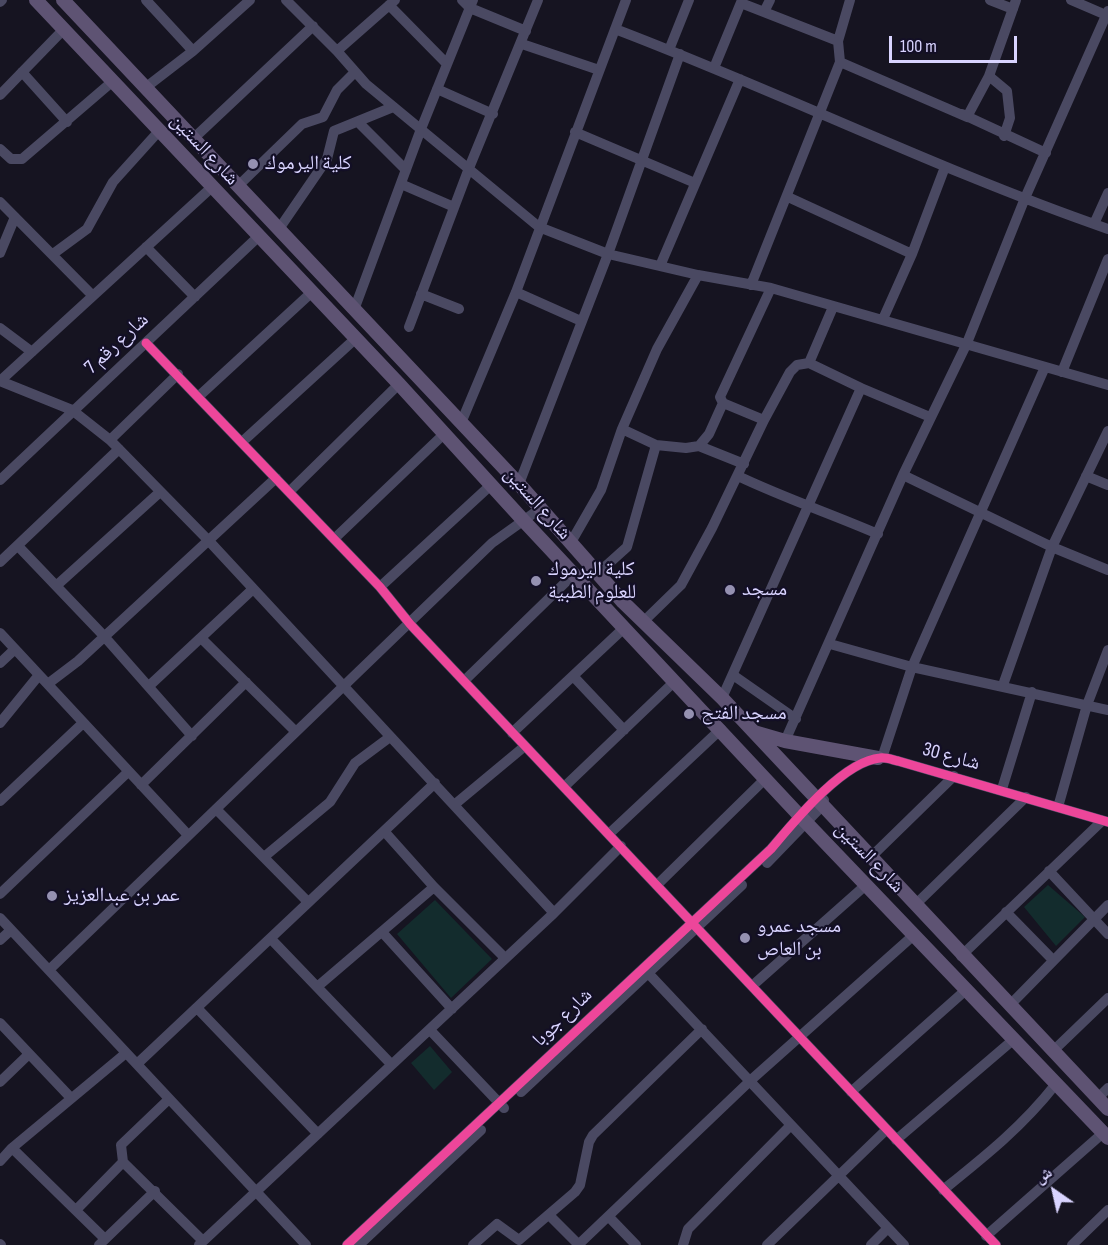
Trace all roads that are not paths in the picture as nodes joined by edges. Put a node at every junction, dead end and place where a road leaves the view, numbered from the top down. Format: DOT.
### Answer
graph roads {
  1 [pos="36,0"];
  2 [pos="146,0"];
  3 [pos="250,0"];
  4 [pos="538,0"];
  5 [pos="625,0"];
  6 [pos="688,0"];
  7 [pos="770,0"];
  8 [pos="850,0"];
  9 [pos="990,0"];
  10 [pos="1071,0"];
  11 [pos="69,2"];
  12 [pos="295,2"];
  13 [pos="741,2"];
  14 [pos="392,3"];
  15 [pos="468,3"];
  16 [pos="1014,5"];
  17 [pos="764,12"];
  18 [pos="1107,13"];
  19 [pos="313,26"];
  20 [pos="64,29"];
  21 [pos="615,29"];
  22 [pos="526,31"];
  23 [pos="1103,33"];
  24 [pos="838,42"];
  25 [pos="522,44"];
  26 [pos="193,51"];
  27 [pos="337,51"];
  28 [pos="674,52"];
  29 [pos="840,62"];
  30 [pos="447,64"];
  31 [pos="714,68"];
  32 [pos="599,70"];
  33 [pos="22,72"];
  34 [pos="354,74"];
  35 [pos="989,76"];
  36 [pos="740,79"];
  37 [pos="113,81"];
  38 [pos="145,88"];
  39 [pos="437,89"];
  40 [pos="0,95"];
  41 [pos="393,107"];
  42 [pos="822,113"];
  43 [pos="493,114"];
  44 [pos="323,117"];
  45 [pos="967,117"];
  46 [pos="67,122"];
  47 [pos="358,122"];
  48 [pos="421,129"];
  49 [pos="159,131"];
  50 [pos="334,131"];
  51 [pos="575,132"];
  52 [pos="1004,136"];
  53 [pos="194,138"];
  54 [pos="0,149"];
  55 [pos="1046,153"];
  56 [pos="641,160"];
  57 [pos="945,167"];
  58 [pos="469,168"];
  59 [pos="405,170"];
  60 [pos="695,183"];
  61 [pos="401,184"];
  62 [pos="212,187"];
  63 [pos="237,187"];
  64 [pos="1108,193"];
  65 [pos="788,198"];
  66 [pos="1025,198"];
  67 [pos="0,202"];
  68 [pos="454,207"];
  69 [pos="15,217"];
  70 [pos="1094,224"];
  71 [pos="539,227"];
  72 [pos="279,229"];
  73 [pos="1108,229"];
  74 [pos="259,236"];
  75 [pos="146,247"];
  76 [pos="0,253"];
  77 [pos="53,254"];
  78 [pos="608,254"];
  79 [pos="912,254"];
  80 [pos="1108,259"];
  81 [pos="660,266"];
  82 [pos="698,275"];
  83 [pos="752,285"];
  84 [pos="771,288"];
  85 [pos="516,292"];
  86 [pos="311,293"];
  87 [pos="422,294"];
  88 [pos="93,296"];
  89 [pos="195,297"];
  90 [pos="833,306"];
  91 [pos="459,309"];
  92 [pos="354,310"];
  93 [pos="883,319"];
  94 [pos="580,321"];
  95 [pos="409,327"];
  96 [pos="0,328"];
  97 [pos="355,339"];
  98 [pos="146,343"];
  99 [pos="967,343"];
  100 [pos="32,352"];
  101 [pos="809,363"];
  102 [pos="1045,367"];
  103 [pos="1062,372"];
  104 [pos="178,374"];
  105 [pos="0,381"];
  106 [pos="399,384"];
  107 [pos="1108,385"];
  108 [pos="861,388"];
  109 [pos="198,397"];
  110 [pos="723,403"];
  111 [pos="72,410"];
  112 [pos="930,417"];
  113 [pos="764,420"];
  114 [pos="461,423"];
  115 [pos="622,429"];
  116 [pos="1108,430"];
  117 [pos="445,434"];
  118 [pos="110,440"];
  119 [pos="242,442"];
  120 [pos="656,445"];
  121 [pos="699,446"];
  122 [pos="119,449"];
  123 [pos="744,464"];
  124 [pos="903,475"];
  125 [pos="738,476"];
  126 [pos="1086,476"];
  127 [pos="1,478"];
  128 [pos="276,478"];
  129 [pos="519,483"];
  130 [pos="492,484"];
  131 [pos="1108,484"];
  132 [pos="160,492"];
  133 [pos="289,492"];
  134 [pos="810,504"];
  135 [pos="541,508"];
  136 [pos="981,512"];
  137 [pos="522,520"];
  138 [pos="878,534"];
  139 [pos="334,539"];
  140 [pos="208,541"];
  141 [pos="570,544"];
  142 [pos="18,546"];
  143 [pos="1052,548"];
  144 [pos="0,562"];
  145 [pos="1108,570"];
  146 [pos="574,574"];
  147 [pos="597,574"];
  148 [pos="56,586"];
  149 [pos="380,587"];
  150 [pos="253,589"];
  151 [pos="643,622"];
  152 [pos="410,624"];
  153 [pos="624,628"];
  154 [pos="0,633"];
  155 [pos="103,635"];
  156 [pos="202,639"];
  157 [pos="830,644"];
  158 [pos="15,649"];
  159 [pos="1108,650"];
  160 [pos="0,663"];
  161 [pos="912,667"];
  162 [pos="39,675"];
  163 [pos="733,675"];
  164 [pos="574,677"];
  165 [pos="464,681"];
  166 [pos="675,681"];
  167 [pos="246,682"];
  168 [pos="49,683"];
  169 [pos="1003,685"];
  170 [pos="149,686"];
  171 [pos="344,686"];
  172 [pos="1032,692"];
  173 [pos="722,698"];
  174 [pos="1087,705"];
  175 [pos="1108,710"];
  176 [pos="796,719"];
  177 [pos="0,723"];
  178 [pos="83,723"];
  179 [pos="721,729"];
  180 [pos="624,730"];
  181 [pos="295,731"];
  182 [pos="754,732"];
  183 [pos="512,733"];
  184 [pos="192,735"];
  185 [pos="390,737"];
  186 [pos="785,741"];
  187 [pos="525,746"];
  188 [pos="880,758"];
  189 [pos="128,772"];
  190 [pos="954,776"];
  191 [pos="766,778"];
  192 [pos="435,783"];
  193 [pos="141,785"];
  194 [pos="564,787"];
  195 [pos="1002,789"];
  196 [pos="1026,797"];
  197 [pos="821,798"];
  198 [pos="0,801"];
  199 [pos="454,805"];
  200 [pos="1058,807"];
  201 [pos="216,809"];
  202 [pos="802,817"];
  203 [pos="1105,821"];
  204 [pos="384,831"];
  205 [pos="610,833"];
  206 [pos="188,835"];
  207 [pos="621,846"];
  208 [pos="872,856"];
  209 [pos="264,857"];
  210 [pos="1049,871"];
  211 [pos="867,884"];
  212 [pos="657,885"];
  213 [pos="435,887"];
  214 [pos="0,894"];
  215 [pos="308,902"];
  216 [pos="915,905"];
  217 [pos="1108,905"];
  218 [pos="1006,912"];
  219 [pos="554,913"];
  220 [pos="0,918"];
  221 [pos="1095,919"];
  222 [pos="693,925"];
  223 [pos="11,930"];
  224 [pos="382,932"];
  225 [pos="915,934"];
  226 [pos="1108,934"];
  227 [pos="272,939"];
  228 [pos="0,940"];
  229 [pos="961,956"];
  230 [pos="505,958"];
  231 [pos="1053,960"];
  232 [pos="49,970"];
  233 [pos="648,973"];
  234 [pos="317,987"];
  235 [pos="752,987"];
  236 [pos="966,989"];
  237 [pos="1108,998"];
  238 [pos="611,1003"];
  239 [pos="1010,1005"];
  240 [pos="198,1009"];
  241 [pos="452,1009"];
  242 [pos="0,1023"];
  243 [pos="702,1029"];
  244 [pos="430,1030"];
  245 [pos="799,1038"];
  246 [pos="1013,1040"];
  247 [pos="1053,1051"];
  248 [pos="126,1053"];
  249 [pos="29,1054"];
  250 [pos="137,1064"];
  251 [pos="392,1064"];
  252 [pos="751,1080"];
  253 [pos="0,1082"];
  254 [pos="1054,1085"];
  255 [pos="851,1092"];
  256 [pos="1103,1093"];
  257 [pos="71,1098"];
  258 [pos="169,1100"];
  259 [pos="501,1106"];
  260 [pos="1108,1110"];
  261 [pos="791,1125"];
  262 [pos="886,1130"];
  263 [pos="318,1134"];
  264 [pos="1106,1136"];
  265 [pos="896,1140"];
  266 [pos="12,1148"];
  267 [pos="0,1161"];
  268 [pos="123,1162"];
  269 [pos="838,1176"];
  270 [pos="943,1190"];
  271 [pos="155,1191"];
  272 [pos="257,1193"];
  273 [pos="76,1210"];
  274 [pos="1108,1210"];
  275 [pos="550,1216"];
  276 [pos="609,1216"];
  277 [pos="888,1228"];
  278 [pos="986,1236"];
  279 [pos="102,1242"];
  280 [pos="201,1243"];
  281 [pos="306,1245"];
  282 [pos="347,1245"];
  283 [pos="359,1245"];
  284 [pos="473,1245"];
  285 [pos="579,1245"];
  286 [pos="636,1245"];
  287 [pos="683,1245"];
  288 [pos="766,1245"];
  289 [pos="871,1245"];
  290 [pos="904,1245"];
  291 [pos="996,1245"];
  292 [pos="1072,1245"];
  1 -- 20 [label="main road, شارع الستين"];
  2 -- 26 [label="street"];
  3 -- 26 [label="street"];
  4 -- 22 [label="street"];
  5 -- 21 [label="street"];
  6 -- 28 [label="street"];
  7 -- 17 [label="street"];
  8 -- 24 [label="street"];
  9 -- 16 [label="street"];
  10 -- 18 [label="street"];
  11 -- 38 [label="main road, شارع الستين"];
  12 -- 19 [label="street"];
  13 -- 17 [label="street"];
  13 -- 31 [label="street"];
  14 -- 27 [label="street"];
  14 -- 30 [label="street"];
  15 -- 22 [label="street"];
  15 -- 30 [label="street"];
  16 -- 35 [label="street"];
  17 -- 24 [label="street"];
  18 -- 23 [label="street"];
  19 -- 27 [label="street"];
  19 -- 53 [label="street"];
  20 -- 33 [label="street"];
  20 -- 37 [label="main road, شارع الستين"];
  21 -- 28 [label="street"];
  21 -- 32 [label="street"];
  22 -- 25 [label="street"];
  23 -- 55 [label="street"];
  24 -- 29 [label="street"];
  25 -- 32 [label="street"];
  25 -- 43 [label="street"];
  26 -- 38 [label="street"];
  27 -- 34 [label="street"];
  28 -- 31 [label="street"];
  28 -- 56 [label="street"];
  29 -- 42 [label="street"];
  29 -- 45 [label="street"];
  30 -- 39 [label="street"];
  31 -- 36 [label="street"];
  32 -- 51 [label="street"];
  33 -- 40 [label="street"];
  33 -- 46 [label="street"];
  34 -- 41 [label="street"];
  34 -- 44 [label="street"];
  35 -- 45 [label="street"];
  35 -- 52 [label="street"];
  36 -- 42 [label="street"];
  36 -- 60 [label="street"];
  37 -- 46 [label="street"];
  37 -- 49 [label="main road, شارع الستين"];
  38 -- 53 [label="main road, شارع الستين"];
  39 -- 43 [label="street"];
  39 -- 48 [label="street"];
  41 -- 47 [label="street"];
  41 -- 48 [label="street"];
  42 -- 57 [label="street"];
  42 -- 65 [label="street"];
  43 -- 58 [label="street"];
  44 -- 50 [label="street"];
  44 -- 63 [label="street"];
  45 -- 52 [label="street"];
  46 -- 54 [label="street"];
  47 -- 50 [label="street"];
  47 -- 59 [label="street"];
  48 -- 58 [label="street"];
  48 -- 59 [label="street"];
  49 -- 62 [label="main road, شارع الستين"];
  49 -- 77 [label="street"];
  50 -- 72 [label="street"];
  51 -- 56 [label="street"];
  51 -- 71 [label="street"];
  52 -- 55 [label="street"];
  53 -- 63 [label="main road, شارع الستين"];
  55 -- 66 [label="street"];
  56 -- 60 [label="street"];
  56 -- 78 [label="street"];
  57 -- 66 [label="street"];
  57 -- 79 [label="street"];
  58 -- 68 [label="street"];
  58 -- 71 [label="street"];
  59 -- 61 [label="street"];
  60 -- 81 [label="street"];
  61 -- 68 [label="street"];
  61 -- 92 [label="street"];
  62 -- 74 [label="main road, شارع الستين"];
  62 -- 75 [label="street"];
  63 -- 72 [label="main road, شارع الستين"];
  64 -- 70 [label="street"];
  65 -- 79 [label="street"];
  65 -- 83 [label="street"];
  66 -- 70 [label="street"];
  66 -- 99 [label="street"];
  67 -- 69 [label="street"];
  68 -- 87 [label="street"];
  69 -- 76 [label="street"];
  69 -- 77 [label="street"];
  70 -- 73 [label="street"];
  71 -- 78 [label="street"];
  71 -- 85 [label="street"];
  72 -- 92 [label="main road, شارع الستين"];
  74 -- 86 [label="main road, شارع الستين"];
  74 -- 89 [label="street, شارع رقم 7"];
  75 -- 88 [label="street"];
  75 -- 89 [label="street"];
  77 -- 88 [label="street"];
  78 -- 81 [label="street"];
  78 -- 94 [label="street"];
  79 -- 93 [label="street"];
  80 -- 103 [label="street"];
  81 -- 82 [label="street"];
  82 -- 83 [label="street"];
  82 -- 115 [label="street"];
  83 -- 84 [label="street"];
  84 -- 90 [label="street"];
  84 -- 110 [label="street"];
  85 -- 94 [label="street"];
  85 -- 114 [label="street"];
  86 -- 97 [label="main road, شارع الستين"];
  86 -- 109 [label="street"];
  87 -- 91 [label="street"];
  87 -- 95 [label="street"];
  88 -- 100 [label="street"];
  89 -- 98 [label="street, شارع رقم 7"];
  90 -- 93 [label="street"];
  90 -- 101 [label="street"];
  92 -- 114 [label="main road, شارع الستين"];
  93 -- 99 [label="street"];
  94 -- 129 [label="street"];
  96 -- 100 [label="street"];
  97 -- 106 [label="main road, شارع الستين"];
  97 -- 119 [label="street"];
  98 -- 104 [label="street"];
  98 -- 111 [label="street, شارع رقم 7"];
  99 -- 102 [label="street"];
  99 -- 112 [label="street"];
  100 -- 105 [label="street"];
  101 -- 108 [label="street"];
  101 -- 113 [label="street"];
  102 -- 103 [label="street"];
  102 -- 136 [label="street"];
  103 -- 107 [label="street"];
  104 -- 109 [label="street"];
  104 -- 118 [label="street"];
  105 -- 111 [label="street"];
  106 -- 117 [label="main road, شارع الستين"];
  106 -- 133 [label="street"];
  108 -- 112 [label="street"];
  108 -- 134 [label="street"];
  109 -- 119 [label="street"];
  110 -- 113 [label="street"];
  110 -- 121 [label="street"];
  111 -- 118 [label="street"];
  111 -- 127 [label="street, شارع رقم 7"];
  112 -- 124 [label="street"];
  113 -- 123 [label="street"];
  114 -- 129 [label="main road, شارع الستين"];
  115 -- 120 [label="street"];
  115 -- 141 [label="street"];
  116 -- 126 [label="street"];
  117 -- 130 [label="main road, شارع الستين"];
  117 -- 139 [label="street"];
  118 -- 122 [label="street"];
  119 -- 128 [label="street"];
  120 -- 121 [label="street"];
  120 -- 147 [label="street"];
  121 -- 123 [label="street"];
  122 -- 132 [label="street"];
  122 -- 142 [label="street"];
  123 -- 125 [label="street"];
  124 -- 136 [label="street"];
  124 -- 138 [label="street"];
  125 -- 134 [label="street"];
  125 -- 151 [label="street"];
  126 -- 131 [label="street"];
  126 -- 143 [label="street"];
  128 -- 133 [label="street"];
  128 -- 140 [label="street"];
  129 -- 135 [label="main road, شارع الستين"];
  130 -- 137 [label="main road, شارع الستين"];
  130 -- 149 [label="street"];
  132 -- 140 [label="street"];
  132 -- 148 [label="street"];
  133 -- 139 [label="street"];
  134 -- 138 [label="street"];
  134 -- 163 [label="street"];
  135 -- 137 [label="street"];
  135 -- 141 [label="main road, شارع الستين"];
  136 -- 143 [label="street"];
  136 -- 161 [label="street"];
  137 -- 146 [label="main road, شارع الستين"];
  137 -- 152 [label="street"];
  138 -- 157 [label="street"];
  139 -- 149 [label="street"];
  140 -- 150 [label="street"];
  140 -- 155 [label="street"];
  141 -- 147 [label="main road, شارع الستين"];
  142 -- 144 [label="street"];
  142 -- 148 [label="street"];
  143 -- 145 [label="street"];
  143 -- 169 [label="street"];
  146 -- 153 [label="main road, شارع الستين"];
  146 -- 165 [label="street"];
  147 -- 151 [label="main road, شارع الستين"];
  148 -- 155 [label="street"];
  149 -- 152 [label="street"];
  150 -- 156 [label="street"];
  150 -- 171 [label="street"];
  151 -- 173 [label="main road, شارع الستين"];
  152 -- 165 [label="street"];
  152 -- 171 [label="street"];
  153 -- 164 [label="street"];
  153 -- 166 [label="main road, شارع الستين"];
  154 -- 158 [label="street"];
  155 -- 168 [label="street"];
  155 -- 170 [label="street"];
  156 -- 167 [label="street"];
  156 -- 170 [label="street"];
  157 -- 161 [label="street"];
  157 -- 176 [label="street"];
  158 -- 160 [label="street"];
  158 -- 162 [label="street"];
  159 -- 174 [label="street"];
  161 -- 169 [label="street"];
  161 -- 188 [label="street"];
  162 -- 168 [label="street"];
  162 -- 177 [label="street"];
  163 -- 173 [label="street"];
  163 -- 176 [label="street"];
  164 -- 180 [label="street"];
  164 -- 183 [label="street"];
  165 -- 183 [label="street"];
  166 -- 179 [label="main road, شارع الستين"];
  166 -- 180 [label="street"];
  167 -- 181 [label="street"];
  167 -- 184 [label="street"];
  168 -- 178 [label="street"];
  169 -- 172 [label="street"];
  170 -- 184 [label="street"];
  171 -- 181 [label="street"];
  171 -- 185 [label="street"];
  172 -- 174 [label="street"];
  172 -- 195 [label="street"];
  173 -- 182 [label="main road, شارع الستين"];
  174 -- 175 [label="street"];
  174 -- 200 [label="street"];
  176 -- 186 [label="street"];
  178 -- 189 [label="street"];
  178 -- 198 [label="street"];
  179 -- 191 [label="main road, شارع الستين"];
  179 -- 205 [label="street"];
  180 -- 194 [label="street"];
  181 -- 201 [label="street"];
  182 -- 186 [label="main road"];
  182 -- 197 [label="main road, شارع الستين"];
  183 -- 187 [label="street"];
  184 -- 193 [label="street"];
  185 -- 192 [label="street"];
  185 -- 209 [label="street"];
  186 -- 188 [label="main road"];
  187 -- 194 [label="street"];
  187 -- 199 [label="street"];
  188 -- 190 [label="street, شارع 30"];
  188 -- 197 [label="street"];
  189 -- 193 [label="street"];
  189 -- 214 [label="street"];
  190 -- 195 [label="street, شارع 30"];
  190 -- 208 [label="street"];
  191 -- 202 [label="main road, شارع الستين"];
  191 -- 212 [label="street"];
  192 -- 199 [label="street"];
  192 -- 204 [label="street"];
  193 -- 206 [label="street"];
  194 -- 205 [label="street"];
  195 -- 196 [label="street, شارع 30"];
  196 -- 200 [label="street, شارع 30"];
  196 -- 216 [label="street"];
  197 -- 202 [label="street"];
  197 -- 208 [label="main road, شارع الستين"];
  199 -- 219 [label="street"];
  200 -- 203 [label="street, شارع 30"];
  201 -- 206 [label="street"];
  201 -- 209 [label="street"];
  202 -- 211 [label="main road, شارع الستين"];
  202 -- 222 [label="street, شارع جوبا"];
  203 -- 210 [label="street"];
  204 -- 213 [label="street"];
  204 -- 215 [label="street"];
  205 -- 207 [label="street"];
  206 -- 232 [label="street"];
  207 -- 212 [label="street"];
  207 -- 219 [label="street"];
  208 -- 216 [label="main road, شارع الستين"];
  209 -- 215 [label="street"];
  210 -- 218 [label="street"];
  210 -- 221 [label="street"];
  211 -- 225 [label="main road, شارع الستين"];
  211 -- 235 [label="street"];
  212 -- 222 [label="street"];
  213 -- 224 [label="street"];
  213 -- 230 [label="street"];
  215 -- 227 [label="street"];
  216 -- 229 [label="main road, شارع الستين"];
  217 -- 221 [label="street"];
  218 -- 229 [label="street"];
  218 -- 231 [label="street"];
  219 -- 230 [label="street"];
  220 -- 223 [label="street"];
  221 -- 226 [label="street"];
  221 -- 231 [label="street"];
  222 -- 233 [label="street, شارع جوبا"];
  222 -- 235 [label="street"];
  222 -- 238 [label="street, شارع جوبا"];
  223 -- 228 [label="street"];
  223 -- 232 [label="street"];
  224 -- 234 [label="street"];
  224 -- 241 [label="street"];
  225 -- 236 [label="main road, شارع الستين"];
  225 -- 245 [label="street"];
  227 -- 234 [label="street"];
  227 -- 240 [label="street"];
  229 -- 239 [label="main road, شارع الستين"];
  230 -- 241 [label="street"];
  231 -- 239 [label="street"];
  232 -- 248 [label="street"];
  233 -- 238 [label="street, شارع جوبا"];
  233 -- 243 [label="street"];
  234 -- 251 [label="street"];
  235 -- 245 [label="street"];
  236 -- 246 [label="main road, شارع الستين"];
  236 -- 255 [label="street"];
  237 -- 247 [label="street"];
  238 -- 259 [label="street, شارع جوبا"];
  239 -- 247 [label="main road, شارع الستين"];
  240 -- 250 [label="street"];
  240 -- 263 [label="street"];
  241 -- 244 [label="street"];
  242 -- 249 [label="street"];
  243 -- 252 [label="street"];
  243 -- 275 [label="street"];
  244 -- 251 [label="street"];
  244 -- 259 [label="street"];
  245 -- 252 [label="street"];
  245 -- 255 [label="street"];
  246 -- 254 [label="main road, شارع الستين"];
  246 -- 265 [label="street"];
  247 -- 256 [label="main road, شارع الستين"];
  248 -- 250 [label="street"];
  248 -- 257 [label="street"];
  249 -- 253 [label="street"];
  249 -- 257 [label="street"];
  250 -- 258 [label="street"];
  251 -- 263 [label="street"];
  252 -- 261 [label="street"];
  252 -- 276 [label="street"];
  254 -- 264 [label="main road, شارع الستين"];
  254 -- 270 [label="street"];
  255 -- 262 [label="street"];
  256 -- 260 [label="main road, شارع الستين"];
  257 -- 266 [label="street"];
  258 -- 268 [label="street"];
  258 -- 272 [label="street"];
  259 -- 282 [label="street, شارع جوبا"];
  259 -- 283 [label="street, شارع جوبا"];
  261 -- 269 [label="street"];
  261 -- 287 [label="street"];
  262 -- 265 [label="street"];
  262 -- 269 [label="street"];
  263 -- 272 [label="street"];
  264 -- 278 [label="street"];
  265 -- 270 [label="street"];
  266 -- 267 [label="street"];
  266 -- 273 [label="street"];
  268 -- 271 [label="street"];
  268 -- 273 [label="street"];
  269 -- 277 [label="street"];
  269 -- 288 [label="street"];
  270 -- 278 [label="street"];
  271 -- 279 [label="street"];
  271 -- 280 [label="street"];
  272 -- 280 [label="street"];
  272 -- 281 [label="street"];
  273 -- 279 [label="street"];
  274 -- 292 [label="street"];
  275 -- 284 [label="street"];
  275 -- 285 [label="street"];
  276 -- 285 [label="street"];
  276 -- 286 [label="street"];
  277 -- 289 [label="street"];
  277 -- 290 [label="street"];
  278 -- 291 [label="street"];
}
